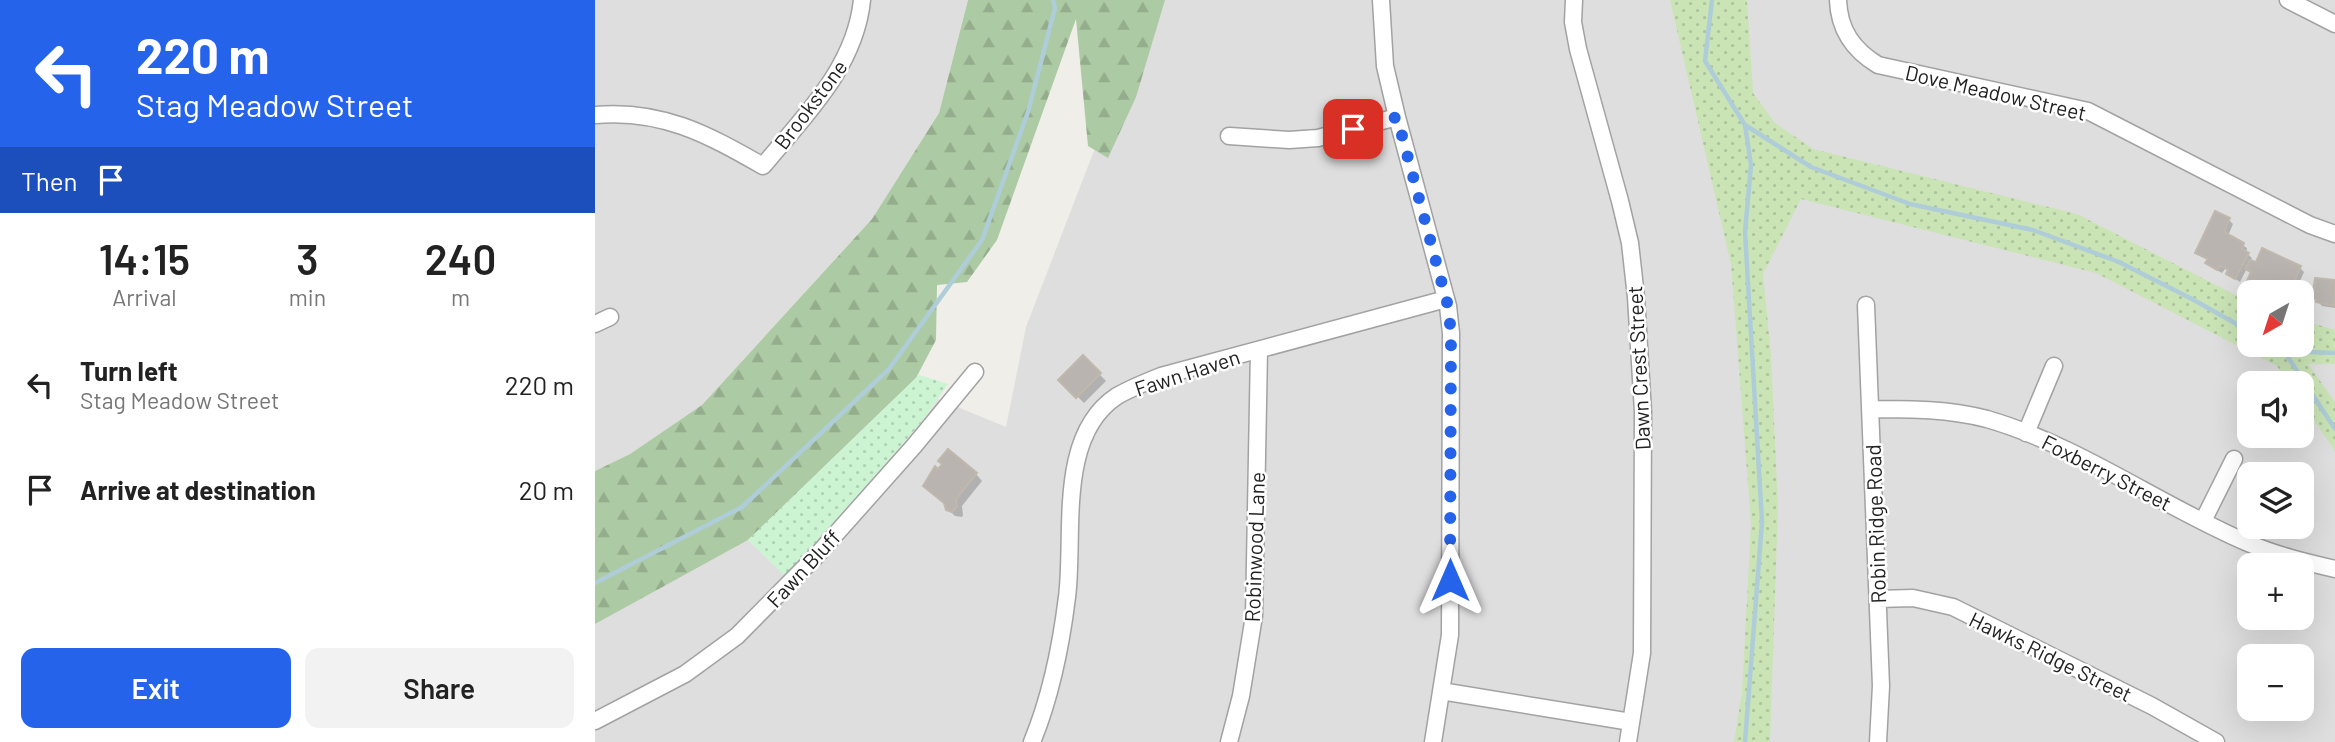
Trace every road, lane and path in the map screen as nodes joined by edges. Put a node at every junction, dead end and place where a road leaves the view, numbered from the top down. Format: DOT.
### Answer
graph roads {
  1 [pos="862,0"];
  2 [pos="1381,0"];
  3 [pos="1574,0"];
  4 [pos="1838,0"];
  5 [pos="2288,0"];
  6 [pos="2335,24"];
  7 [pos="595,115"];
  8 [pos="1397,117"];
  9 [pos="1229,136"];
  10 [pos="2335,234"];
  11 [pos="1446,299"];
  12 [pos="1866,305"];
  13 [pos="610,317"];
  14 [pos="595,324"];
  15 [pos="1259,350"];
  16 [pos="2054,366"];
  17 [pos="975,372"];
  18 [pos="1871,410"];
  19 [pos="2027,433"];
  20 [pos="2234,459"];
  21 [pos="2203,521"];
  22 [pos="2335,569"];
  23 [pos="1878,599"];
  24 [pos="1441,691"];
  25 [pos="595,722"];
  26 [pos="1631,722"];
  27 [pos="1032,742"];
  28 [pos="1229,742"];
  29 [pos="1433,742"];
  30 [pos="1628,742"];
  31 [pos="1878,742"];
  32 [pos="2216,742"];
  1 -- 7 [label="street, Brookstone"];
  2 -- 8 [label="street"];
  3 -- 26 [label="street, Dawn Crest Street"];
  4 -- 10 [label="street, Dove Meadow Street"];
  5 -- 6 [label="street"];
  8 -- 9 [label="street"];
  8 -- 11 [label="street"];
  11 -- 15 [label="street, Fawn Haven"];
  11 -- 24 [label="street"];
  12 -- 18 [label="street, Robin Ridge Road"];
  13 -- 14 [label="street"];
  15 -- 27 [label="street, Fawn Haven"];
  15 -- 28 [label="street, Robinwood Lane"];
  16 -- 19 [label="street"];
  17 -- 25 [label="street, Fawn Bluff"];
  18 -- 19 [label="street, Foxberry Street"];
  18 -- 23 [label="street, Robin Ridge Road"];
  19 -- 21 [label="street, Foxberry Street"];
  20 -- 21 [label="street"];
  21 -- 22 [label="street, Foxberry Street"];
  23 -- 31 [label="street, Robin Ridge Road"];
  23 -- 32 [label="street, Hawks Ridge Street"];
  24 -- 26 [label="street"];
  24 -- 29 [label="street"];
  26 -- 30 [label="street, Dawn Crest Street"];
}
